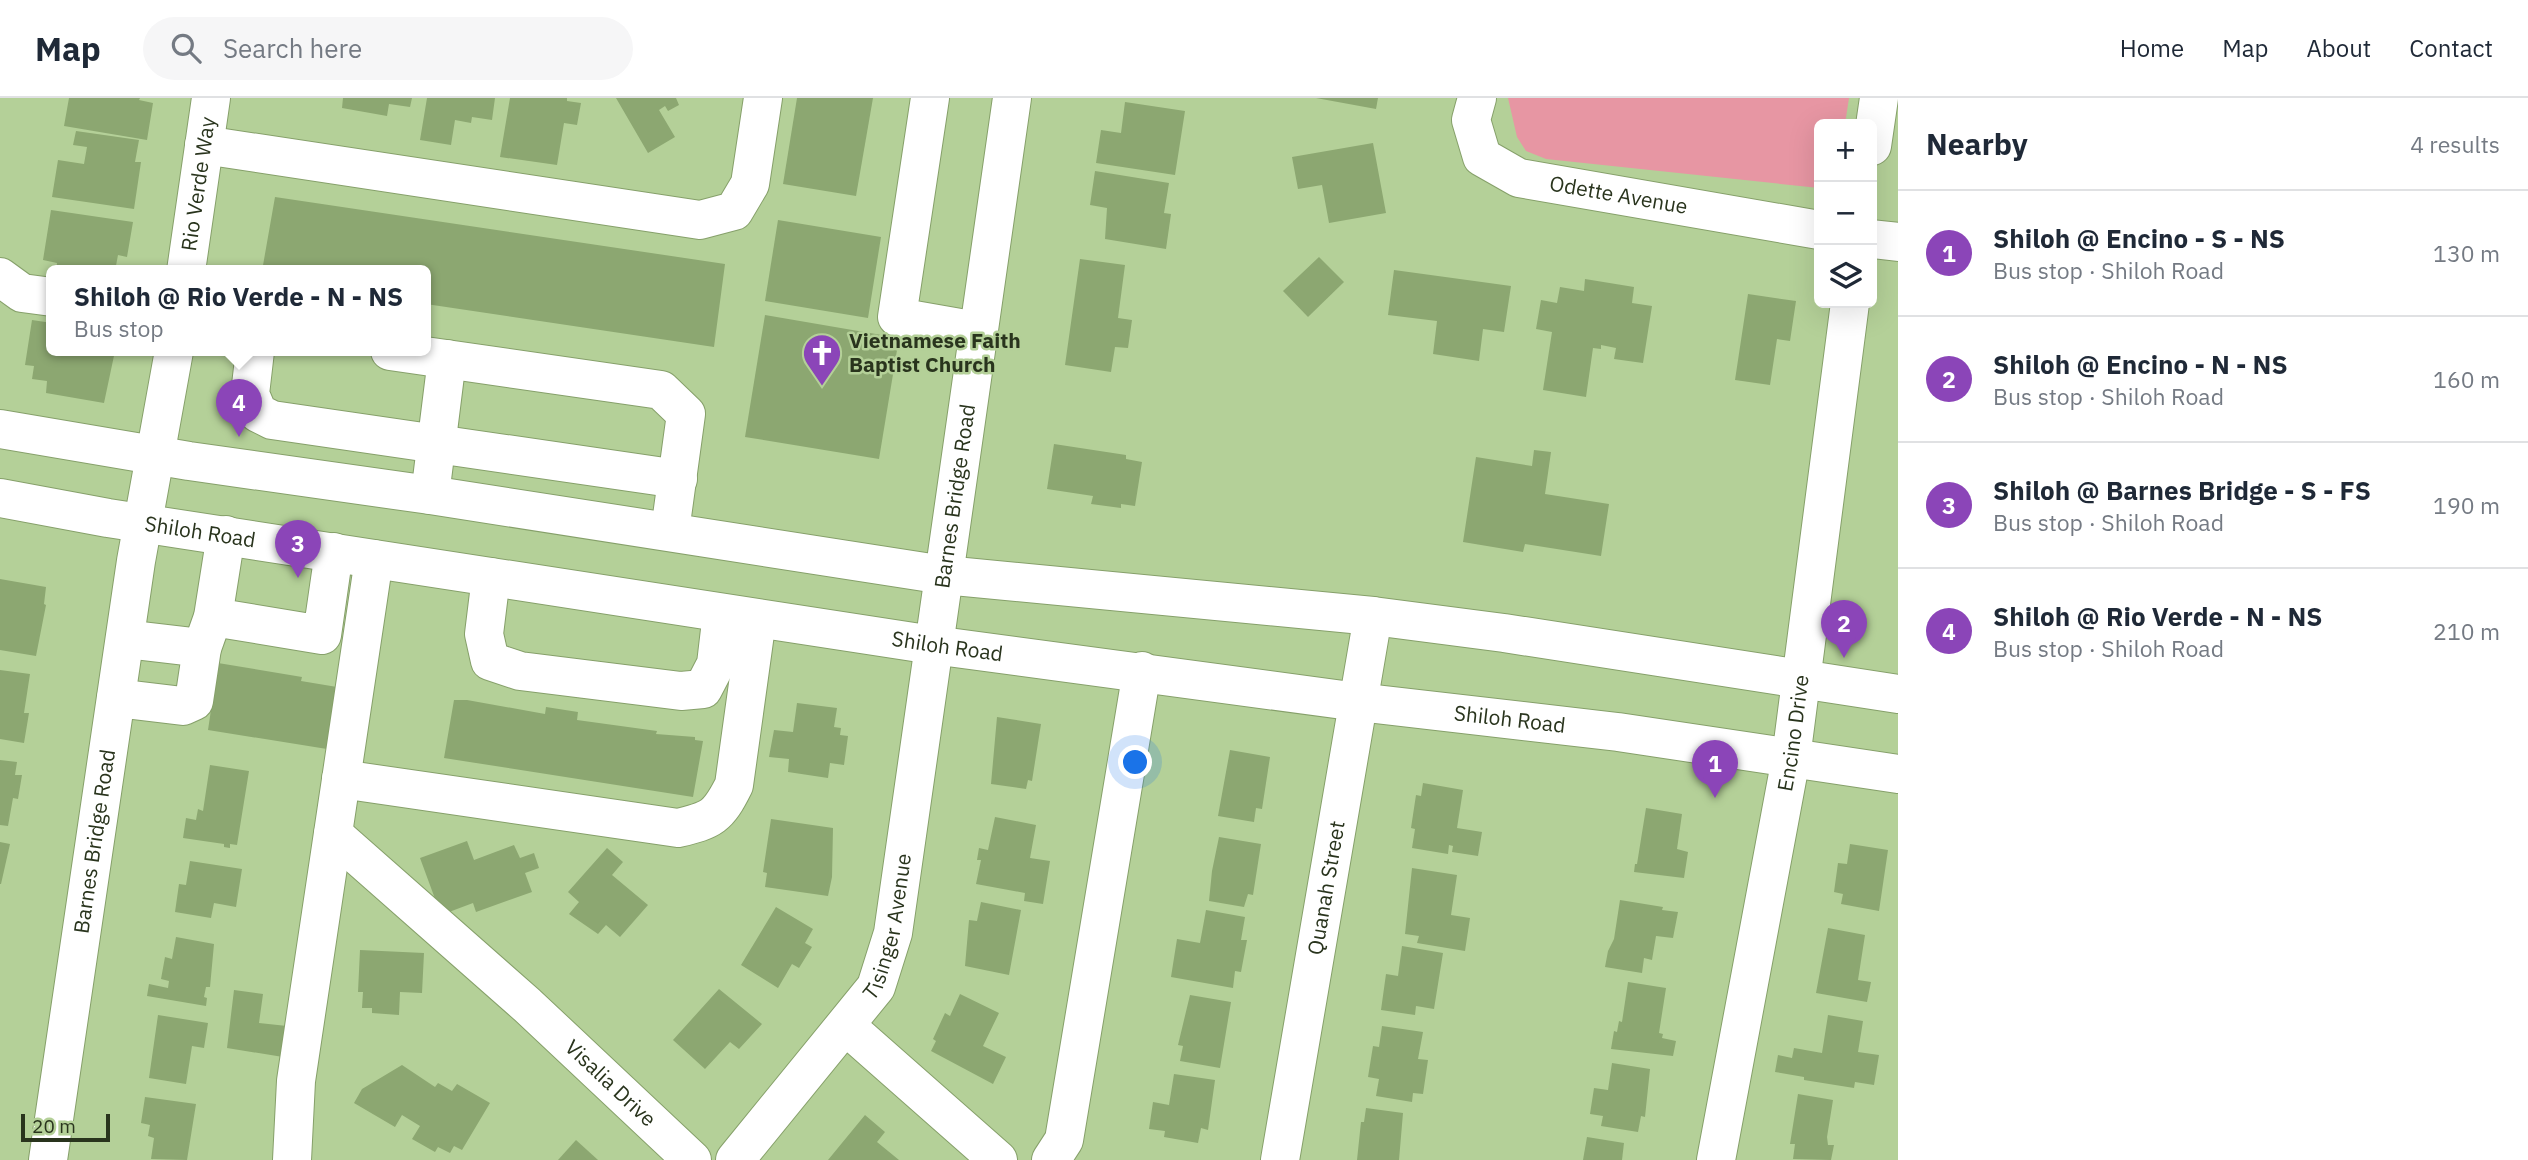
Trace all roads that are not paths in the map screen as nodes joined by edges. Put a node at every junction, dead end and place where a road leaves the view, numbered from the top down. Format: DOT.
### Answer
graph roads {
  1 [pos="211,98"];
  2 [pos="763,98"];
  3 [pos="930,98"];
  4 [pos="1012,98"];
  5 [pos="1477,98"];
  6 [pos="1879,98"];
  7 [pos="1876,119"];
  8 [pos="204,145"];
  9 [pos="1814,229"];
  10 [pos="1877,240"];
  11 [pos="1898,242"];
  12 [pos="187,265"];
  13 [pos="0,277"];
  14 [pos="46,296"];
  15 [pos="1849,308"];
  16 [pos="977,331"];
  17 [pos="173,356"];
  18 [pos="254,356"];
  19 [pos="426,356"];
  20 [pos="447,359"];
  21 [pos="0,429"];
  22 [pos="436,446"];
  23 [pos="157,455"];
  24 [pos="678,480"];
  25 [pos="430,495"];
  26 [pos="0,498"];
  27 [pos="144,522"];
  28 [pos="670,531"];
  29 [pos="226,535"];
  30 [pos="334,552"];
  31 [pos="374,559"];
  32 [pos="944,575"];
  33 [pos="491,577"];
  34 [pos="740,616"];
  35 [pos="1373,616"];
  36 [pos="207,633"];
  37 [pos="125,639"];
  38 [pos="933,645"];
  39 [pos="1142,671"];
  40 [pos="1801,680"];
  41 [pos="1898,694"];
  42 [pos="116,698"];
  43 [pos="1358,702"];
  44 [pos="1791,758"];
  45 [pos="1898,774"];
  46 [pos="341,779"];
  47 [pos="333,834"];
  48 [pos="846,1026"];
  49 [pos="48,1160"];
  50 [pos="292,1160"];
  51 [pos="692,1160"];
  52 [pos="735,1160"];
  53 [pos="998,1160"];
  54 [pos="1051,1160"];
  55 [pos="1280,1160"];
  56 [pos="1716,1160"];
  1 -- 8 [label="street, Rio Verde Way"];
  2 -- 8 [label="street"];
  3 -- 16 [label="street"];
  4 -- 16 [label="street, Barnes Bridge Road"];
  5 -- 9 [label="street, Odette Avenue"];
  6 -- 7 [label="street"];
  8 -- 12 [label="street, Rio Verde Way"];
  10 -- 11 [label="street"];
  13 -- 14 [label="street"];
  15 -- 40 [label="street, Encino Drive"];
  16 -- 32 [label="street, Barnes Bridge Road"];
  17 -- 23 [label="street"];
  18 -- 22 [label="street"];
  19 -- 20 [label="street"];
  20 -- 22 [label="street"];
  20 -- 24 [label="street"];
  21 -- 23 [label="street"];
  22 -- 24 [label="street"];
  22 -- 25 [label="street"];
  23 -- 25 [label="street"];
  23 -- 27 [label="street"];
  24 -- 28 [label="street"];
  25 -- 28 [label="street"];
  26 -- 27 [label="street, Shiloh Road"];
  27 -- 29 [label="street, Shiloh Road"];
  27 -- 37 [label="street, Barnes Bridge Road"];
  28 -- 32 [label="street"];
  29 -- 30 [label="street, Shiloh Road"];
  29 -- 36 [label="street"];
  30 -- 31 [label="street, Shiloh Road"];
  30 -- 36 [label="street"];
  31 -- 33 [label="street, Shiloh Road"];
  31 -- 46 [label="street"];
  32 -- 35 [label="street"];
  32 -- 38 [label="street, Barnes Bridge Road"];
  33 -- 34 [label="street, Shiloh Road"];
  33 -- 34 [label="street"];
  34 -- 38 [label="street, Shiloh Road"];
  34 -- 46 [label="street"];
  35 -- 40 [label="street"];
  35 -- 43 [label="street, Quanah Street"];
  36 -- 37 [label="street"];
  36 -- 42 [label="street"];
  37 -- 42 [label="street, Barnes Bridge Road"];
  38 -- 39 [label="street, Shiloh Road"];
  38 -- 48 [label="street, Tisinger Avenue"];
  39 -- 43 [label="street, Shiloh Road"];
  39 -- 54 [label="street"];
  40 -- 41 [label="street"];
  40 -- 44 [label="street, Encino Drive"];
  42 -- 49 [label="street, Barnes Bridge Road"];
  43 -- 44 [label="street, Shiloh Road"];
  43 -- 55 [label="street, Quanah Street"];
  44 -- 45 [label="street, Shiloh Road"];
  44 -- 56 [label="street, Encino Drive"];
  46 -- 47 [label="street"];
  47 -- 50 [label="street"];
  47 -- 51 [label="street, Visalia Drive"];
  48 -- 52 [label="street, Tisinger Avenue"];
  48 -- 53 [label="street"];
}
